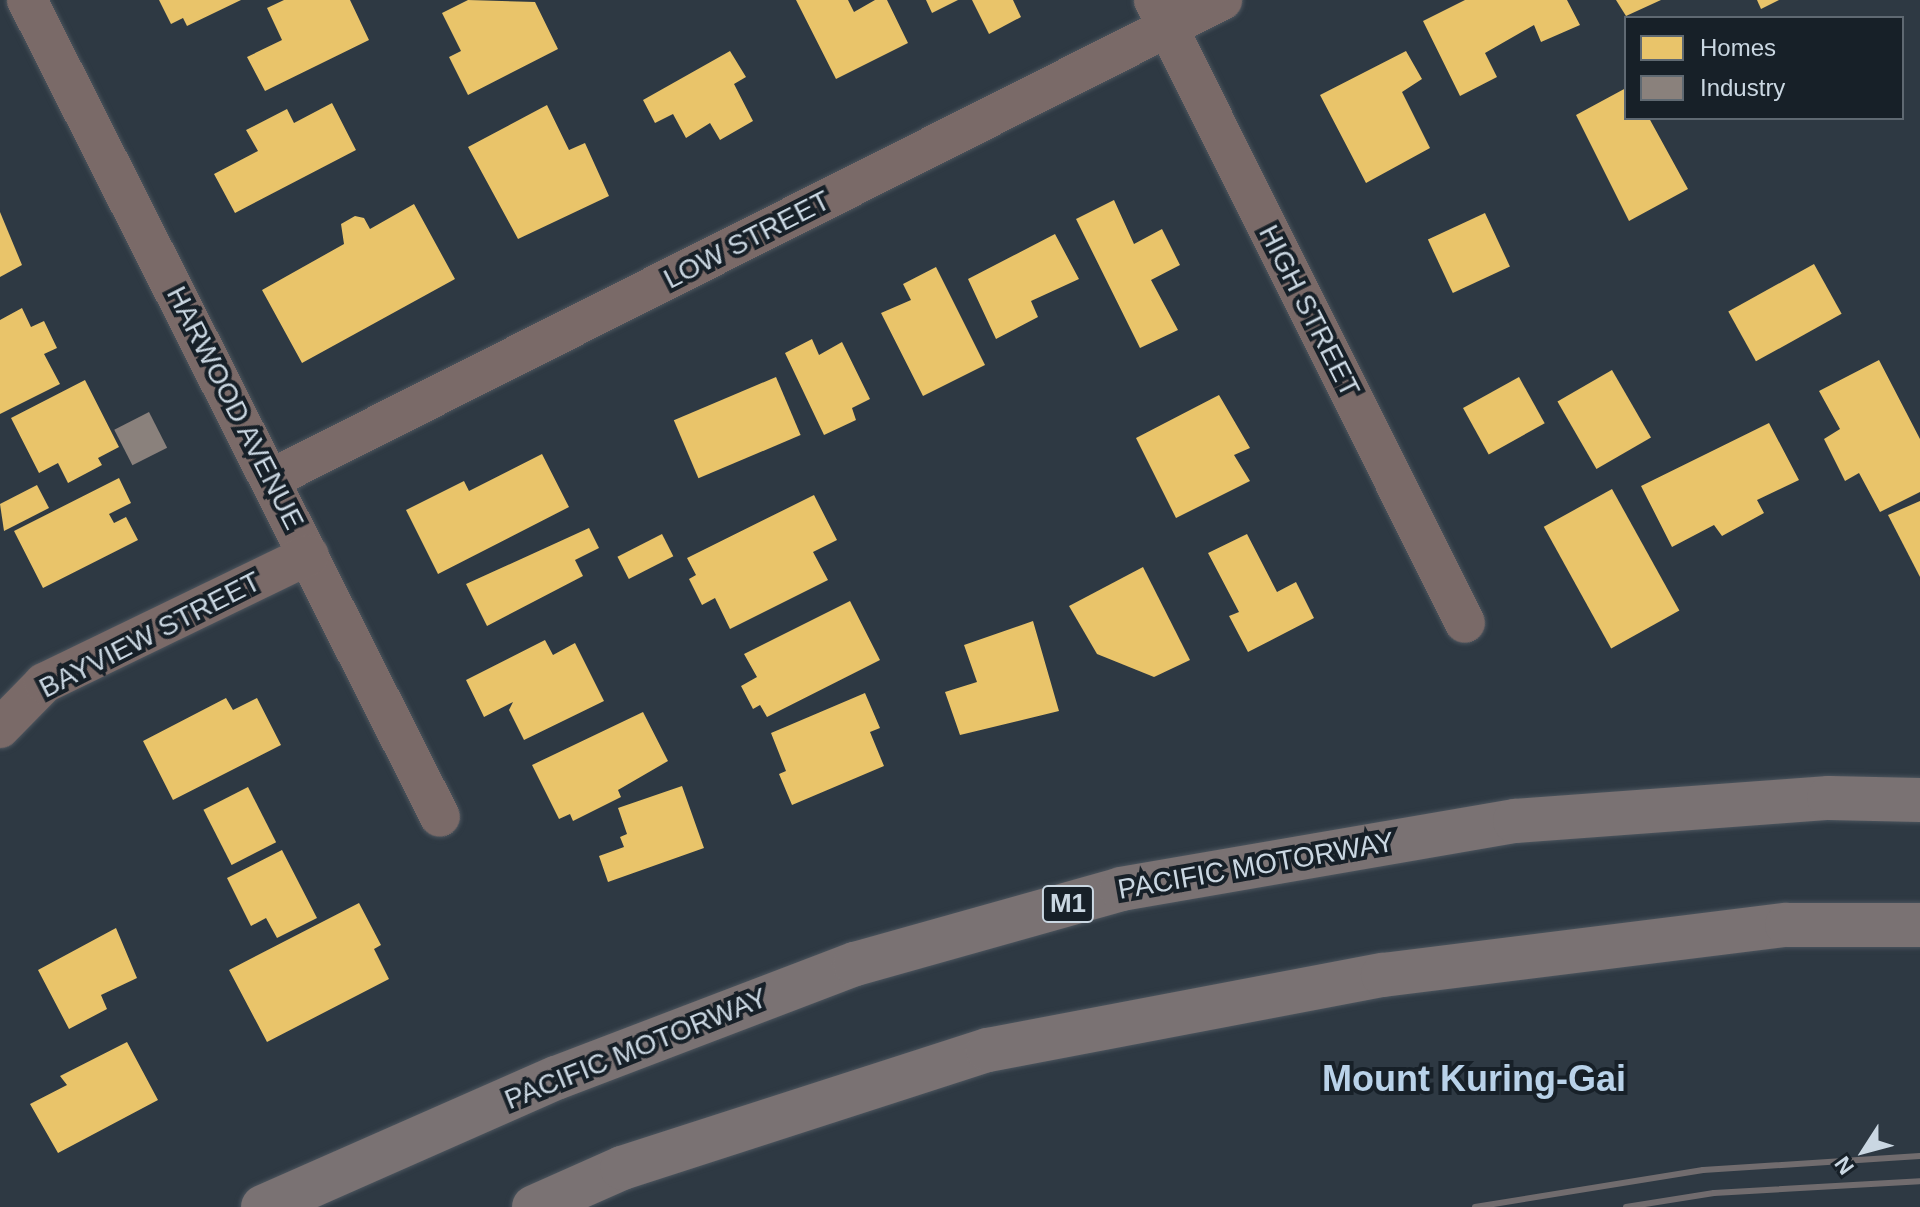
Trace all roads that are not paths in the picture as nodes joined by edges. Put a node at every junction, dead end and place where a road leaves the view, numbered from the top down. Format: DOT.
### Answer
graph roads {
  1 [pos="1222,0"];
  2 [pos="19,9"];
  3 [pos="1161,14"];
  4 [pos="271,479"];
  5 [pos="309,555"];
  6 [pos="1465,623"];
  7 [pos="0,728"];
  8 [pos="1920,800"];
  9 [pos="440,817"];
  10 [pos="1920,925"];
  11 [pos="263,1207"];
  12 [pos="534,1207"];
  1 -- 3 [label="street, LOW STREET"];
  2 -- 4 [label="street, HARWOOD AVENUE"];
  3 -- 4 [label="street, LOW STREET"];
  3 -- 6 [label="street, HIGH STREET"];
  4 -- 5 [label="street, HARWOOD AVENUE"];
  5 -- 7 [label="street, BAYVIEW STREET"];
  5 -- 9 [label="street, HARWOOD AVENUE"];
  8 -- 11 [label="highway, PACIFIC MOTORWAY / M1"];
  10 -- 12 [label="highway"];
}
